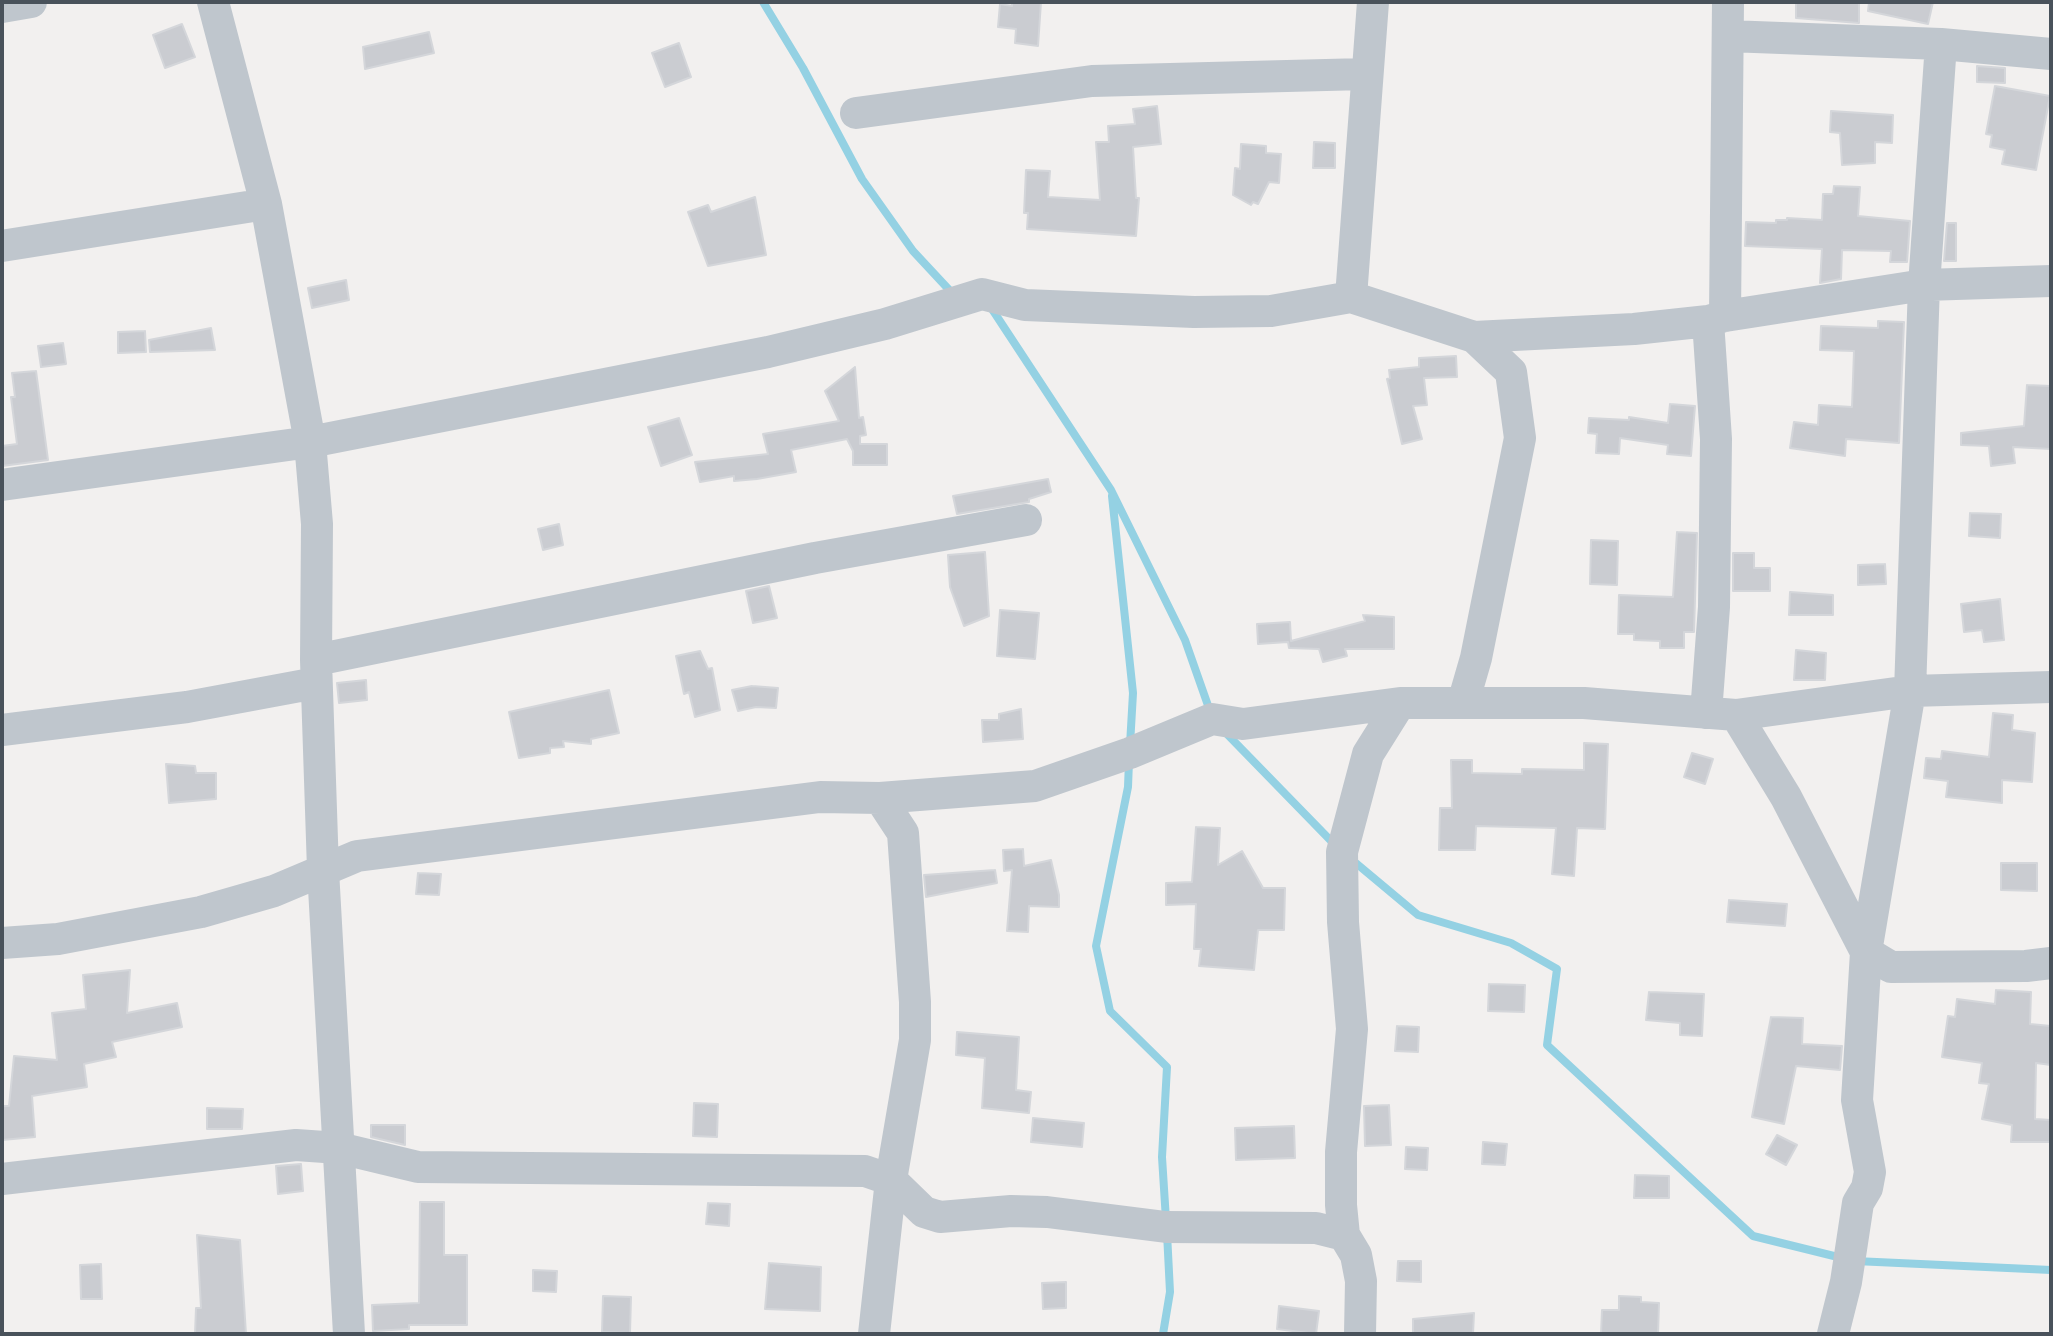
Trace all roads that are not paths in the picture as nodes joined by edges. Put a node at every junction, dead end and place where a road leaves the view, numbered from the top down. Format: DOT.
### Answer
graph roads {
  1 [pos="31,2"];
  2 [pos="213,2"];
  3 [pos="1373,2"];
  4 [pos="1728,2"];
  5 [pos="2,7"];
  6 [pos="1728,36"];
  7 [pos="1941,44"];
  8 [pos="2051,54"];
  9 [pos="1365,74"];
  10 [pos="856,113"];
  11 [pos="266,204"];
  12 [pos="2,246"];
  13 [pos="2051,281"];
  14 [pos="1924,285"];
  15 [pos="1351,297"];
  16 [pos="1716,318"];
  17 [pos="1474,337"];
  18 [pos="310,442"];
  19 [pos="2,485"];
  20 [pos="1026,520"];
  21 [pos="316,671"];
  22 [pos="2051,687"];
  23 [pos="1910,691"];
  24 [pos="1400,703"];
  25 [pos="1463,703"];
  26 [pos="1721,714"];
  27 [pos="2,730"];
  28 [pos="880,798"];
  29 [pos="323,870"];
  30 [pos="2,943"];
  31 [pos="1866,952"];
  32 [pos="2051,963"];
  33 [pos="339,1149"];
  34 [pos="2,1179"];
  35 [pos="891,1181"];
  36 [pos="1344,1235"];
  37 [pos="349,1334"];
  38 [pos="874,1334"];
  39 [pos="1360,1334"];
  40 [pos="1833,1334"];
  1 -- 5 [label="street"];
  2 -- 11 [label="street"];
  3 -- 9 [label="street"];
  4 -- 6 [label="street"];
  6 -- 7 [label="street"];
  6 -- 16 [label="street"];
  7 -- 8 [label="street"];
  7 -- 14 [label="street"];
  9 -- 10 [label="street"];
  9 -- 15 [label="street"];
  11 -- 12 [label="street"];
  11 -- 18 [label="street"];
  13 -- 14 [label="street"];
  14 -- 16 [label="street"];
  14 -- 23 [label="street"];
  15 -- 17 [label="street"];
  15 -- 18 [label="street"];
  16 -- 17 [label="street"];
  16 -- 26 [label="street"];
  17 -- 25 [label="street"];
  18 -- 19 [label="street"];
  18 -- 21 [label="street"];
  20 -- 21 [label="street"];
  21 -- 27 [label="street"];
  21 -- 29 [label="street"];
  22 -- 23 [label="street"];
  23 -- 26 [label="street"];
  23 -- 31 [label="street"];
  24 -- 25 [label="street"];
  24 -- 28 [label="street"];
  24 -- 36 [label="street"];
  25 -- 26 [label="street"];
  26 -- 31 [label="street"];
  28 -- 29 [label="street"];
  28 -- 35 [label="street"];
  29 -- 30 [label="street"];
  29 -- 33 [label="street"];
  31 -- 32 [label="street"];
  31 -- 40 [label="street"];
  33 -- 34 [label="street"];
  33 -- 35 [label="street"];
  33 -- 37 [label="street"];
  35 -- 36 [label="street"];
  35 -- 38 [label="street"];
  36 -- 39 [label="street"];
}
